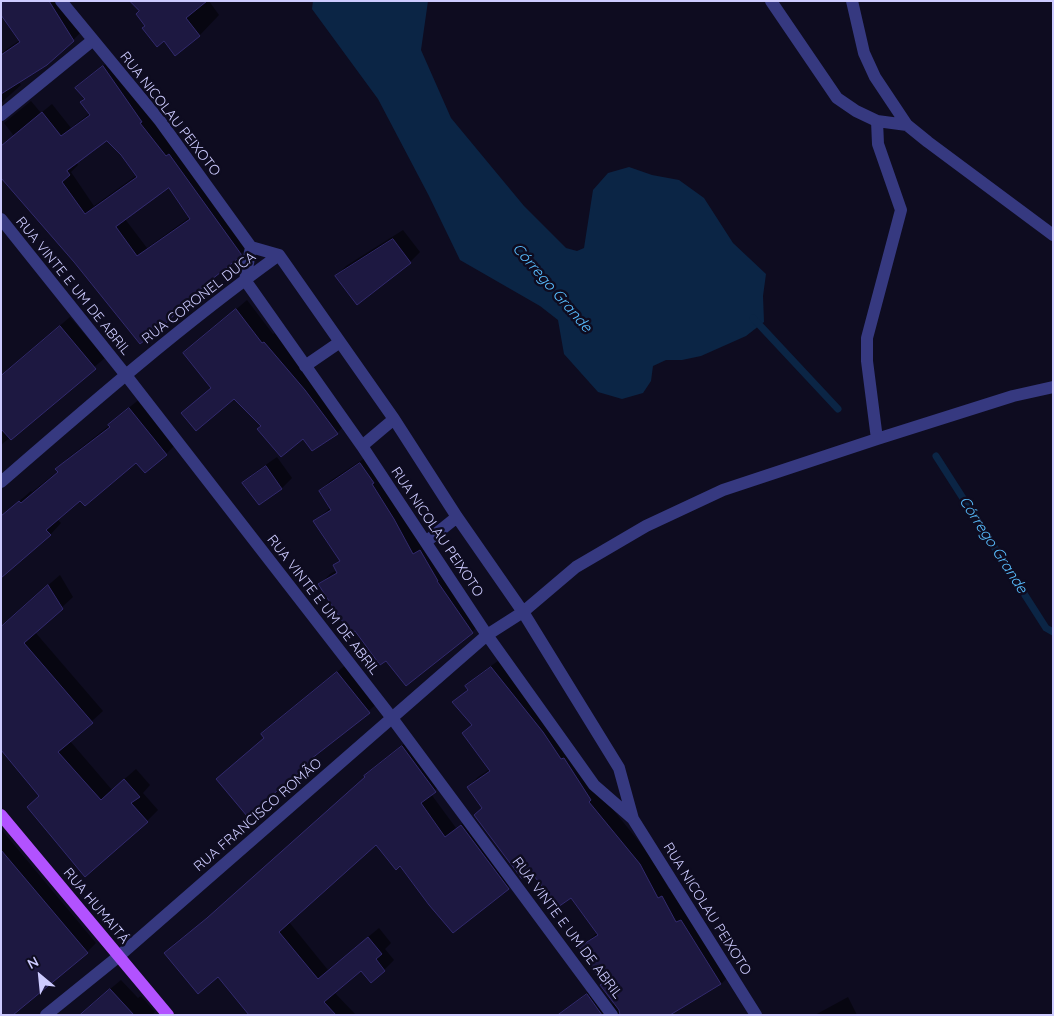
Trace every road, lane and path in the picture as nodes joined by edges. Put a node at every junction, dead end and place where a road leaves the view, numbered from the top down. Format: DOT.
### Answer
graph roads {
  1 [pos="61,1"];
  2 [pos="771,1"];
  3 [pos="852,1"];
  4 [pos="93,40"];
  5 [pos="1,115"];
  6 [pos="876,121"];
  7 [pos="907,125"];
  8 [pos="1,220"];
  9 [pos="1053,235"];
  10 [pos="251,247"];
  11 [pos="279,255"];
  12 [pos="245,280"];
  13 [pos="340,342"];
  14 [pos="305,366"];
  15 [pos="125,374"];
  16 [pos="1053,387"];
  17 [pos="394,419"];
  18 [pos="877,439"];
  19 [pos="362,446"];
  20 [pos="1,482"];
  21 [pos="457,517"];
  22 [pos="427,542"];
  23 [pos="523,612"];
  24 [pos="487,635"];
  25 [pos="392,718"];
  26 [pos="1,815"];
  27 [pos="633,819"];
  28 [pos="119,956"];
  29 [pos="46,1015"];
  30 [pos="168,1015"];
  31 [pos="612,1015"];
  32 [pos="756,1015"];
  1 -- 4 [label="street, RUA NICOLAU PEIXOTO"];
  2 -- 6 [label="street"];
  3 -- 7 [label="street"];
  4 -- 5 [label="street"];
  4 -- 10 [label="street, RUA NICOLAU PEIXOTO"];
  6 -- 7 [label="street"];
  6 -- 18 [label="street"];
  7 -- 9 [label="street"];
  8 -- 15 [label="street, RUA VINTE E UM DE ABRIL"];
  10 -- 11 [label="street"];
  10 -- 12 [label="street"];
  11 -- 12 [label="street, RUA CORONEL DUCA"];
  11 -- 13 [label="street, RUA NICOLAU PEIXOTO"];
  12 -- 14 [label="street, RUA NICOLAU PEIXOTO"];
  12 -- 15 [label="street, RUA CORONEL DUCA"];
  13 -- 14 [label="street"];
  13 -- 17 [label="street, RUA NICOLAU PEIXOTO"];
  14 -- 19 [label="street, RUA NICOLAU PEIXOTO"];
  15 -- 20 [label="street, RUA CORONEL DUCA"];
  15 -- 25 [label="street, RUA VINTE E UM DE ABRIL"];
  16 -- 18 [label="street, RUA FRANCISCO ROMÃO"];
  17 -- 19 [label="street"];
  17 -- 21 [label="street, RUA NICOLAU PEIXOTO"];
  18 -- 23 [label="street, RUA FRANCISCO ROMÃO"];
  19 -- 22 [label="street, RUA NICOLAU PEIXOTO"];
  21 -- 22 [label="street"];
  21 -- 23 [label="street, RUA NICOLAU PEIXOTO"];
  22 -- 24 [label="street, RUA NICOLAU PEIXOTO"];
  23 -- 24 [label="street, RUA FRANCISCO ROMÃO"];
  23 -- 27 [label="street, RUA NICOLAU PEIXOTO"];
  24 -- 25 [label="street, RUA FRANCISCO ROMÃO"];
  24 -- 27 [label="street, RUA NICOLAU PEIXOTO"];
  25 -- 28 [label="street, RUA FRANCISCO ROMÃO"];
  25 -- 31 [label="street, RUA VINTE E UM DE ABRIL"];
  26 -- 28 [label="main road, RUA HUMAITÁ"];
  27 -- 32 [label="street, RUA NICOLAU PEIXOTO"];
  28 -- 29 [label="street, RUA FRANCISCO ROMÃO"];
  28 -- 30 [label="main road, RUA HUMAITÁ"];
}
